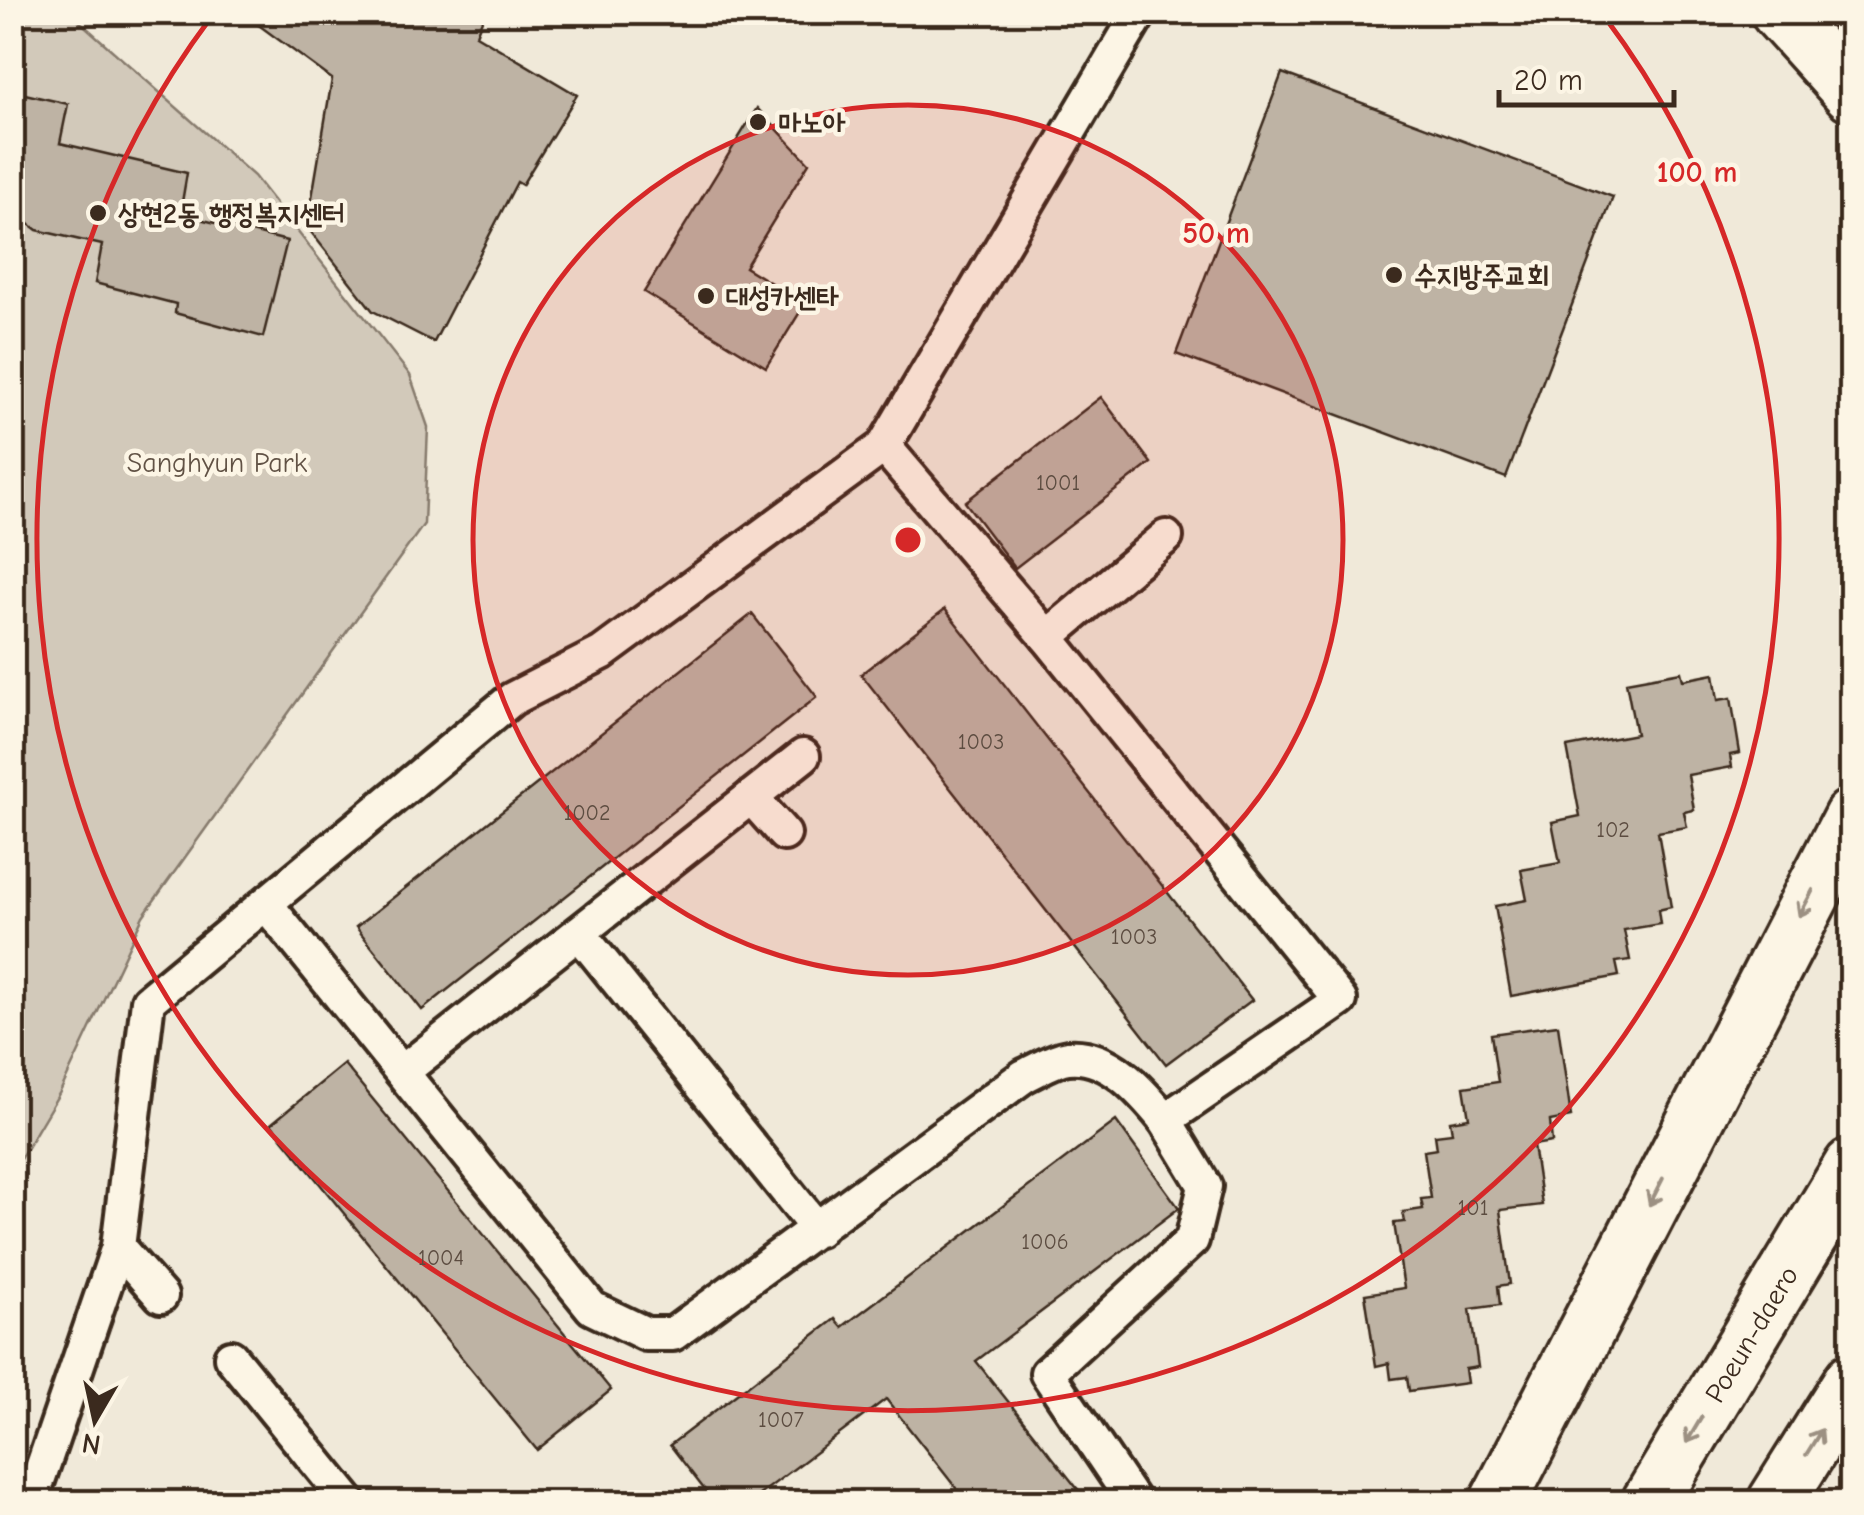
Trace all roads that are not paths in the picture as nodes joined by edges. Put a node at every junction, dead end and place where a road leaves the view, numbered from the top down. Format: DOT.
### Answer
graph roads {
  1 [pos="1140,12"];
  2 [pos="1779,12"];
  3 [pos="1852,93"];
  4 [pos="884,446"];
  5 [pos="1166,537"];
  6 [pos="1047,637"];
  7 [pos="803,756"];
  8 [pos="751,797"];
  9 [pos="1852,817"];
  10 [pos="784,834"];
  11 [pos="266,904"];
  12 [pos="579,933"];
  13 [pos="402,1072"];
  14 [pos="1165,1120"];
  15 [pos="1852,1166"];
  16 [pos="818,1230"];
  17 [pos="118,1247"];
  18 [pos="160,1296"];
  19 [pos="231,1357"];
  20 [pos="1852,1381"];
  21 [pos="32,1500"];
  22 [pos="349,1502"];
  23 [pos="1134,1502"];
  24 [pos="1498,1502"];
  25 [pos="1650,1502"];
  26 [pos="1776,1502"];
  1 -- 4 [label="lane"];
  2 -- 3 [label="main road"];
  4 -- 6 [label="lane"];
  4 -- 11 [label="lane"];
  5 -- 6 [label="lane"];
  6 -- 14 [label="lane"];
  7 -- 8 [label="lane"];
  8 -- 10 [label="lane"];
  8 -- 12 [label="lane"];
  9 -- 24 [label="main road, one-way"];
  11 -- 13 [label="lane"];
  11 -- 17 [label="lane"];
  12 -- 13 [label="lane"];
  12 -- 16 [label="lane"];
  13 -- 16 [label="lane"];
  14 -- 16 [label="lane"];
  14 -- 23 [label="lane"];
  15 -- 25 [label="main road, Poeun-daero, one-way"];
  17 -- 18 [label="lane"];
  17 -- 21 [label="lane"];
  19 -- 22 [label="lane"];
  26 -- 20 [label="main road, one-way"];
}
